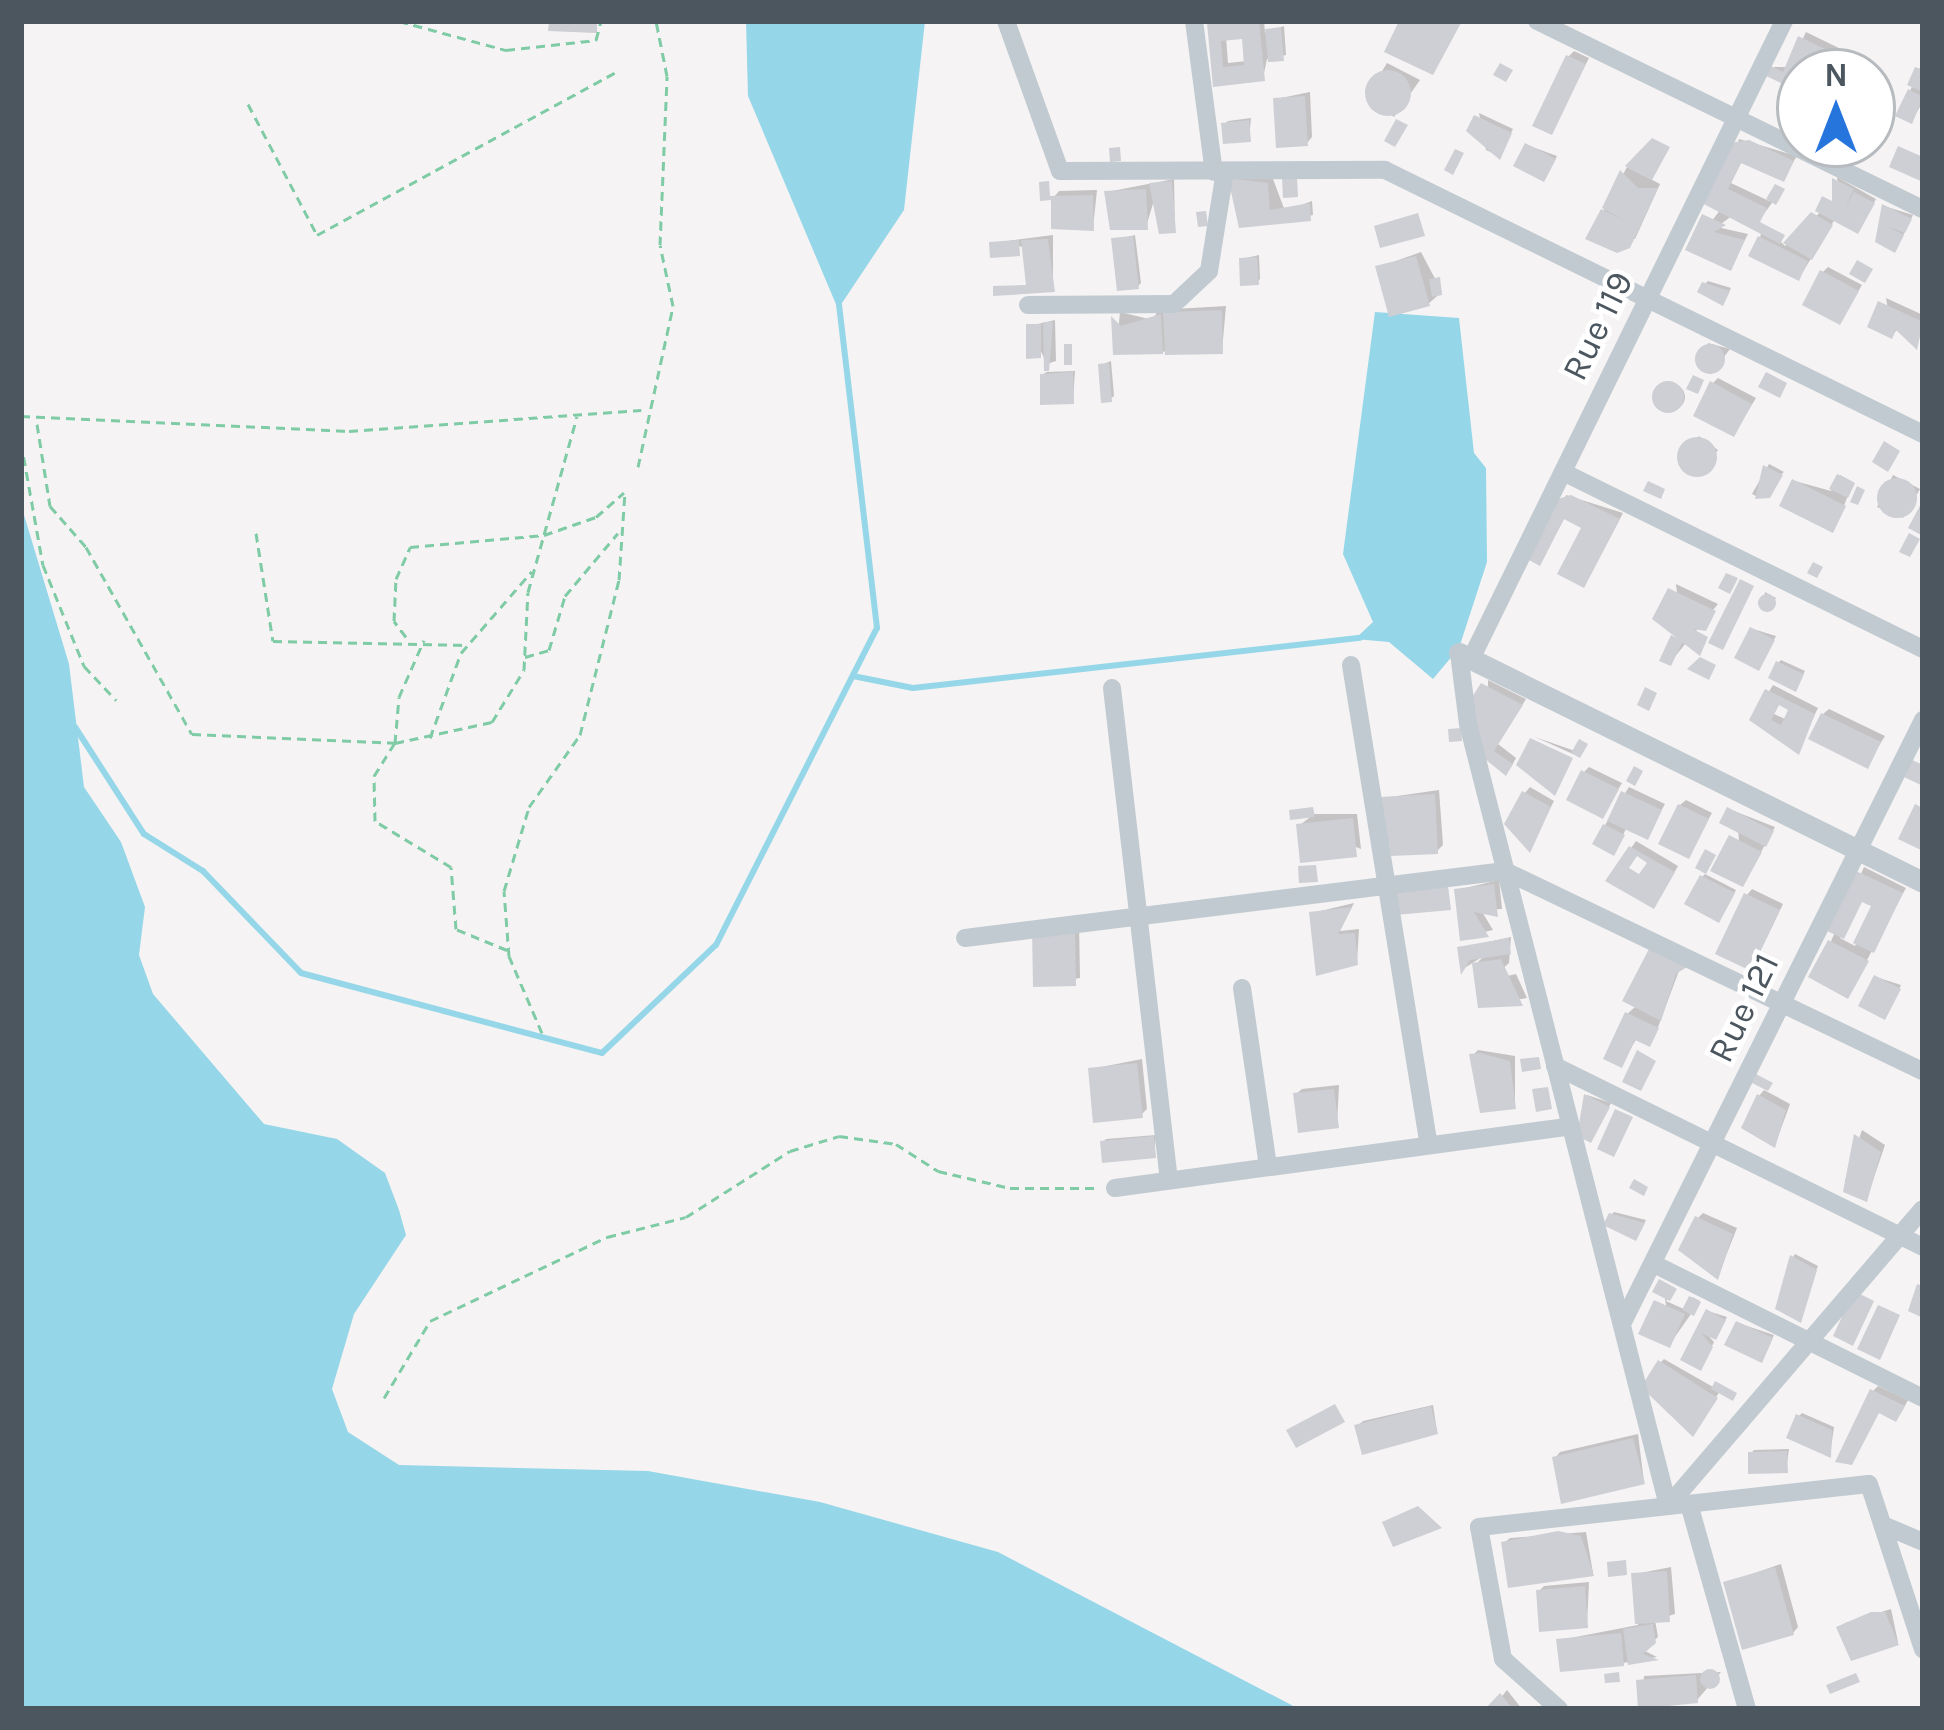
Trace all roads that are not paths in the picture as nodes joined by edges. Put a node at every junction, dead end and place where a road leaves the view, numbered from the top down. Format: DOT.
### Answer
graph roads {
  1 [pos="1006,21"];
  2 [pos="1194,21"];
  3 [pos="1537,21"];
  4 [pos="1784,21"];
  5 [pos="1737,118"];
  6 [pos="1220,171"];
  7 [pos="1923,209"];
  8 [pos="1648,299"];
  9 [pos="1028,305"];
  10 [pos="1923,434"];
  11 [pos="1563,472"];
  12 [pos="1923,649"];
  13 [pos="1465,656"];
  14 [pos="1351,665"];
  15 [pos="1112,688"];
  16 [pos="1923,720"];
  17 [pos="1858,850"];
  18 [pos="1505,871"];
  19 [pos="1923,882"];
  20 [pos="1384,886"];
  21 [pos="1139,916"];
  22 [pos="965,938"];
  23 [pos="1242,988"];
  24 [pos="1784,1002"];
  25 [pos="1555,1066"];
  26 [pos="1923,1071"];
  27 [pos="1571,1126"];
  28 [pos="1713,1144"];
  29 [pos="1429,1145"];
  30 [pos="1268,1167"];
  31 [pos="1169,1180"];
  32 [pos="1114,1188"];
  33 [pos="1923,1209"];
  34 [pos="1900,1236"];
  35 [pos="1923,1247"];
  36 [pos="1654,1264"];
  37 [pos="1622,1324"];
  38 [pos="1810,1342"];
  39 [pos="1923,1398"];
  40 [pos="1689,1504"];
  41 [pos="1668,1506"];
  42 [pos="1883,1525"];
  43 [pos="1923,1543"];
  44 [pos="1923,1649"];
  45 [pos="1559,1709"];
  46 [pos="1747,1709"];
  1 -- 6 [label="street"];
  2 -- 6 [label="street"];
  3 -- 5 [label="street"];
  4 -- 5 [label="street, Rue 119"];
  5 -- 7 [label="street"];
  5 -- 8 [label="street, Rue 119"];
  6 -- 8 [label="street"];
  6 -- 9 [label="street"];
  8 -- 10 [label="street"];
  8 -- 11 [label="street, Rue 119"];
  11 -- 12 [label="street"];
  11 -- 13 [label="street, Rue 119"];
  13 -- 17 [label="street"];
  13 -- 18 [label="street"];
  14 -- 20 [label="street"];
  15 -- 21 [label="street"];
  16 -- 17 [label="street, Rue 121"];
  17 -- 19 [label="street"];
  17 -- 24 [label="street, Rue 121"];
  18 -- 20 [label="street"];
  18 -- 24 [label="street"];
  18 -- 25 [label="street"];
  20 -- 21 [label="street"];
  20 -- 29 [label="street"];
  21 -- 22 [label="street"];
  21 -- 31 [label="street"];
  23 -- 30 [label="street"];
  24 -- 26 [label="street"];
  24 -- 28 [label="street, Rue 121"];
  25 -- 27 [label="street"];
  25 -- 28 [label="street"];
  27 -- 29 [label="street"];
  27 -- 37 [label="street"];
  28 -- 34 [label="street"];
  28 -- 36 [label="street, Rue 121"];
  29 -- 30 [label="street"];
  30 -- 31 [label="street"];
  31 -- 32 [label="street"];
  33 -- 34 [label="street"];
  34 -- 35 [label="street"];
  34 -- 38 [label="street"];
  36 -- 37 [label="street, Rue 121"];
  36 -- 38 [label="street"];
  37 -- 41 [label="street"];
  38 -- 39 [label="street"];
  38 -- 41 [label="street"];
  40 -- 41 [label="street"];
  40 -- 42 [label="street"];
  40 -- 46 [label="street"];
  41 -- 45 [label="street"];
  42 -- 43 [label="street"];
  42 -- 44 [label="street"];
}
